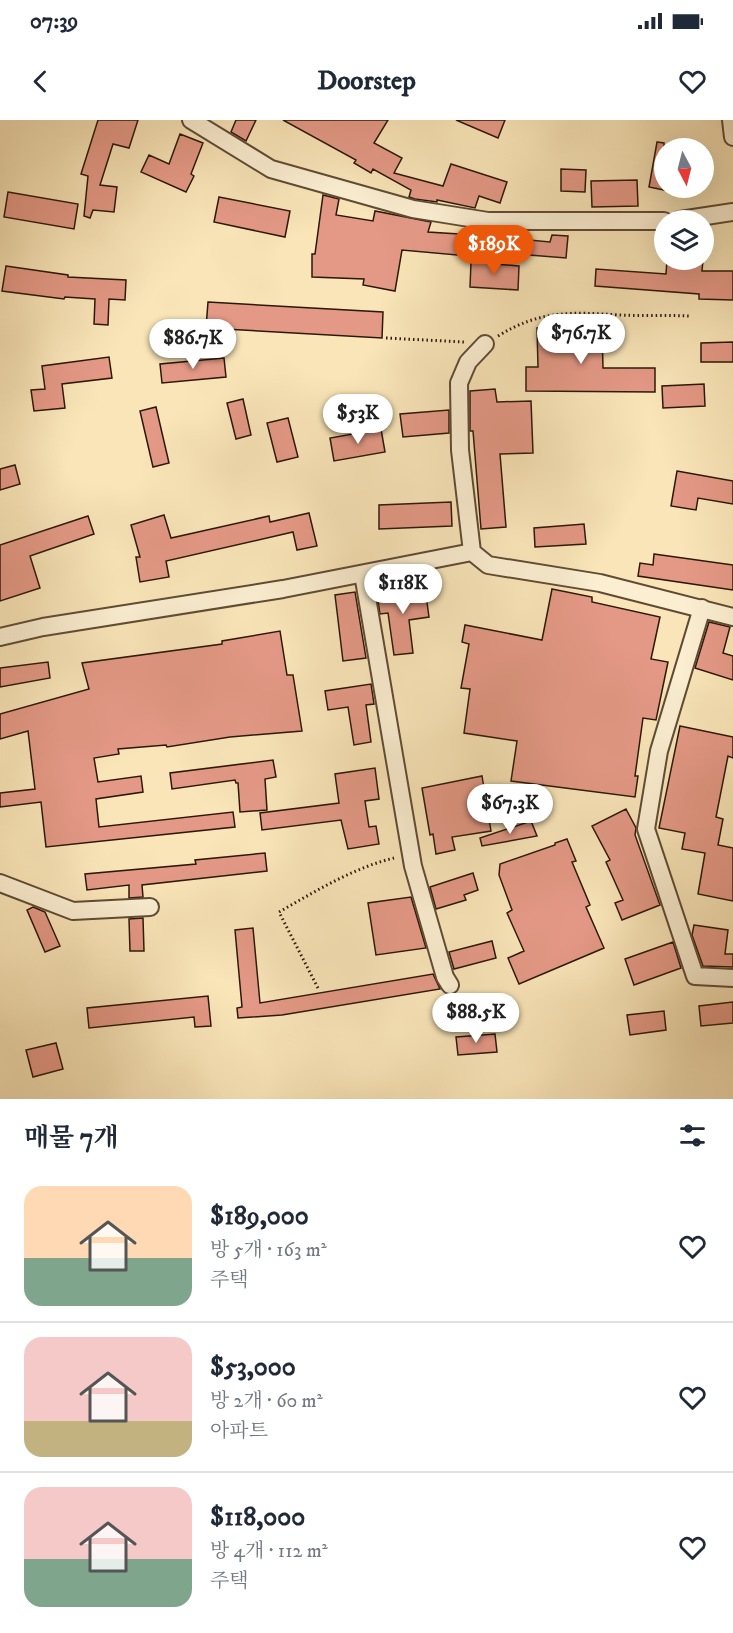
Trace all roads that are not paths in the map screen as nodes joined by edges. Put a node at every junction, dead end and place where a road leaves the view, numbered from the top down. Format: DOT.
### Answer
graph roads {
  1 [pos="191,120"];
  2 [pos="730,120"];
  3 [pos="733,137"];
  4 [pos="733,212"];
  5 [pos="714,215"];
  6 [pos="654,221"];
  7 [pos="485,344"];
  8 [pos="472,552"];
  9 [pos="363,574"];
  10 [pos="702,608"];
  11 [pos="733,617"];
  12 [pos="0,637"];
  13 [pos="0,883"];
  14 [pos="150,906"];
  15 [pos="733,978"];
  16 [pos="450,985"];
  1 -- 6 [label="street"];
  2 -- 3 [label="street"];
  4 -- 5 [label="street"];
  7 -- 8 [label="street"];
  8 -- 9 [label="street"];
  8 -- 10 [label="street"];
  9 -- 12 [label="street"];
  9 -- 16 [label="street"];
  10 -- 11 [label="street"];
  10 -- 15 [label="street"];
  13 -- 14 [label="street"];
}
